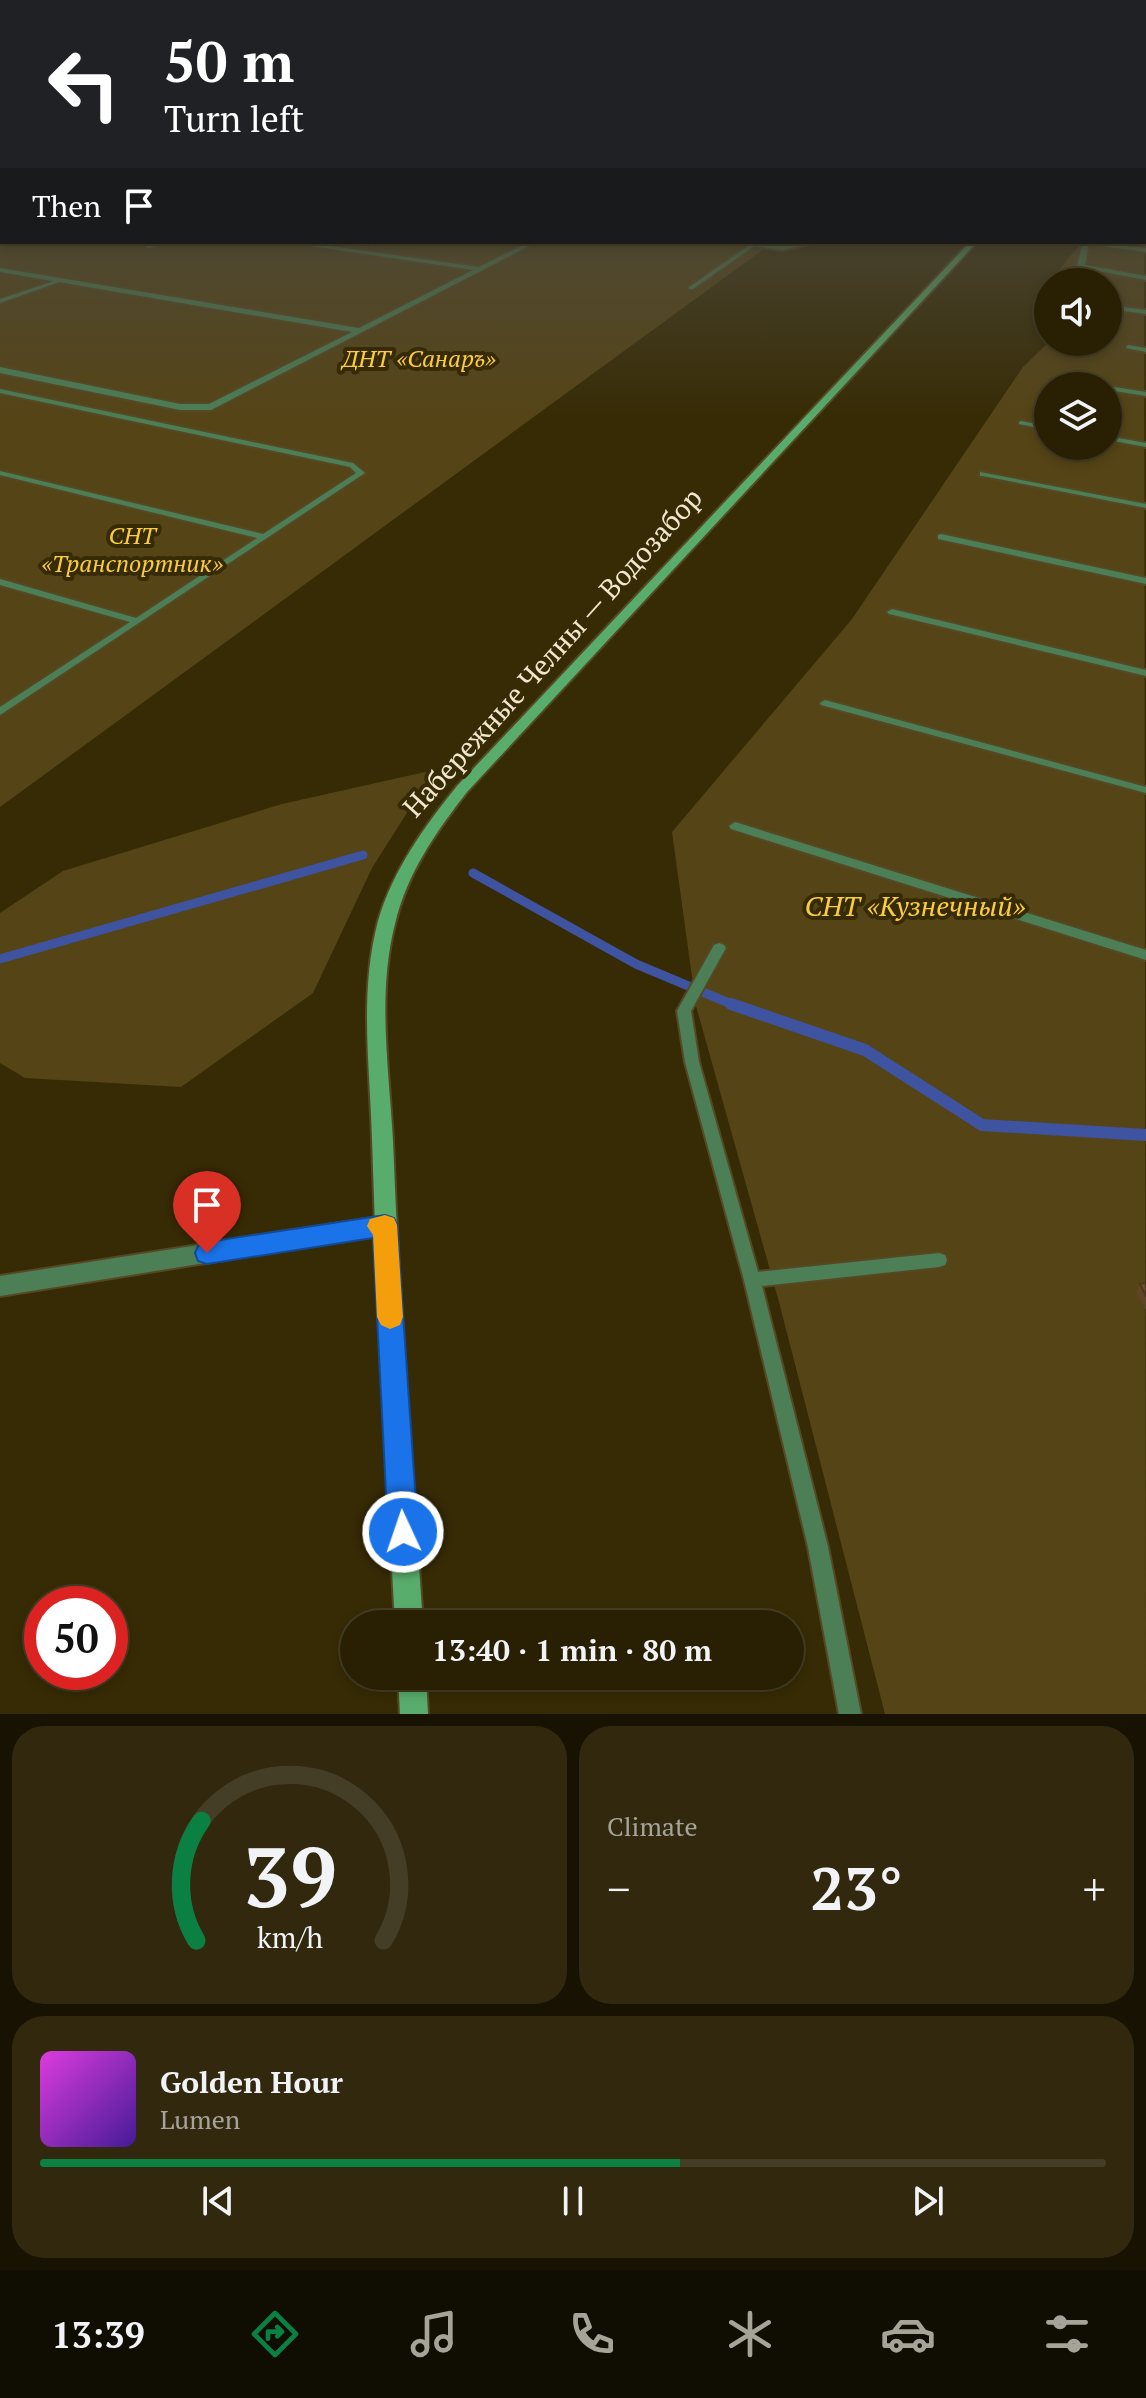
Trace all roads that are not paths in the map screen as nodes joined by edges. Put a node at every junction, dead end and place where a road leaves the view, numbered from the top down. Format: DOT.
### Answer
graph roads {
  1 [pos="414,260"];
  2 [pos="497,260"];
  3 [pos="731,260"];
  4 [pos="957,260"];
  5 [pos="1082,260"];
  6 [pos="1081,266"];
  7 [pos="478,269"];
  8 [pos="0,270"];
  9 [pos="1146,278"];
  10 [pos="62,280"];
  11 [pos="691,288"];
  12 [pos="0,301"];
  13 [pos="1122,309"];
  14 [pos="1146,312"];
  15 [pos="360,331"];
  16 [pos="1128,347"];
  17 [pos="1146,350"];
  18 [pos="0,370"];
  19 [pos="1122,390"];
  20 [pos="0,391"];
  21 [pos="1146,394"];
  22 [pos="1021,423"];
  23 [pos="1034,425"];
  24 [pos="1122,441"];
  25 [pos="1146,445"];
  26 [pos="0,473"];
  27 [pos="983,474"];
  28 [pos="1146,506"];
  29 [pos="264,537"];
  30 [pos="941,537"];
  31 [pos="1146,581"];
  32 [pos="0,582"];
  33 [pos="892,612"];
  34 [pos="138,621"];
  35 [pos="1146,673"];
  36 [pos="825,703"];
  37 [pos="0,712"];
  38 [pos="1146,790"];
  39 [pos="735,826"];
  40 [pos="719,948"];
  41 [pos="1146,955"];
  42 [pos="385,1225"];
  43 [pos="939,1260"];
  44 [pos="752,1280"];
  45 [pos="0,1286"];
  46 [pos="408,1610"];
  47 [pos="413,1690"];
  48 [pos="414,1714"];
  49 [pos="850,1714"];
  1 -- 7 [label="street"];
  2 -- 7 [label="street"];
  3 -- 11 [label="lane"];
  4 -- 42 [label="main road, Набережные Челны — Водозабор"];
  5 -- 6 [label="street"];
  6 -- 9 [label="lane"];
  7 -- 15 [label="street"];
  8 -- 10 [label="street"];
  10 -- 12 [label="lane"];
  10 -- 15 [label="street"];
  13 -- 14 [label="lane"];
  15 -- 18 [label="street"];
  16 -- 17 [label="lane"];
  19 -- 21 [label="lane"];
  20 -- 29 [label="lane"];
  22 -- 23 [label="lane"];
  24 -- 25 [label="lane"];
  26 -- 29 [label="lane"];
  27 -- 28 [label="lane"];
  29 -- 34 [label="lane"];
  30 -- 31 [label="lane"];
  32 -- 34 [label="lane"];
  33 -- 35 [label="lane"];
  34 -- 37 [label="lane"];
  36 -- 38 [label="lane"];
  39 -- 41 [label="lane"];
  40 -- 44 [label="lane"];
  42 -- 45 [label="street"];
  42 -- 46 [label="main road, Набережные Челны — Водозабор"];
  43 -- 44 [label="lane"];
  44 -- 49 [label="lane"];
  47 -- 48 [label="main road"];
}
